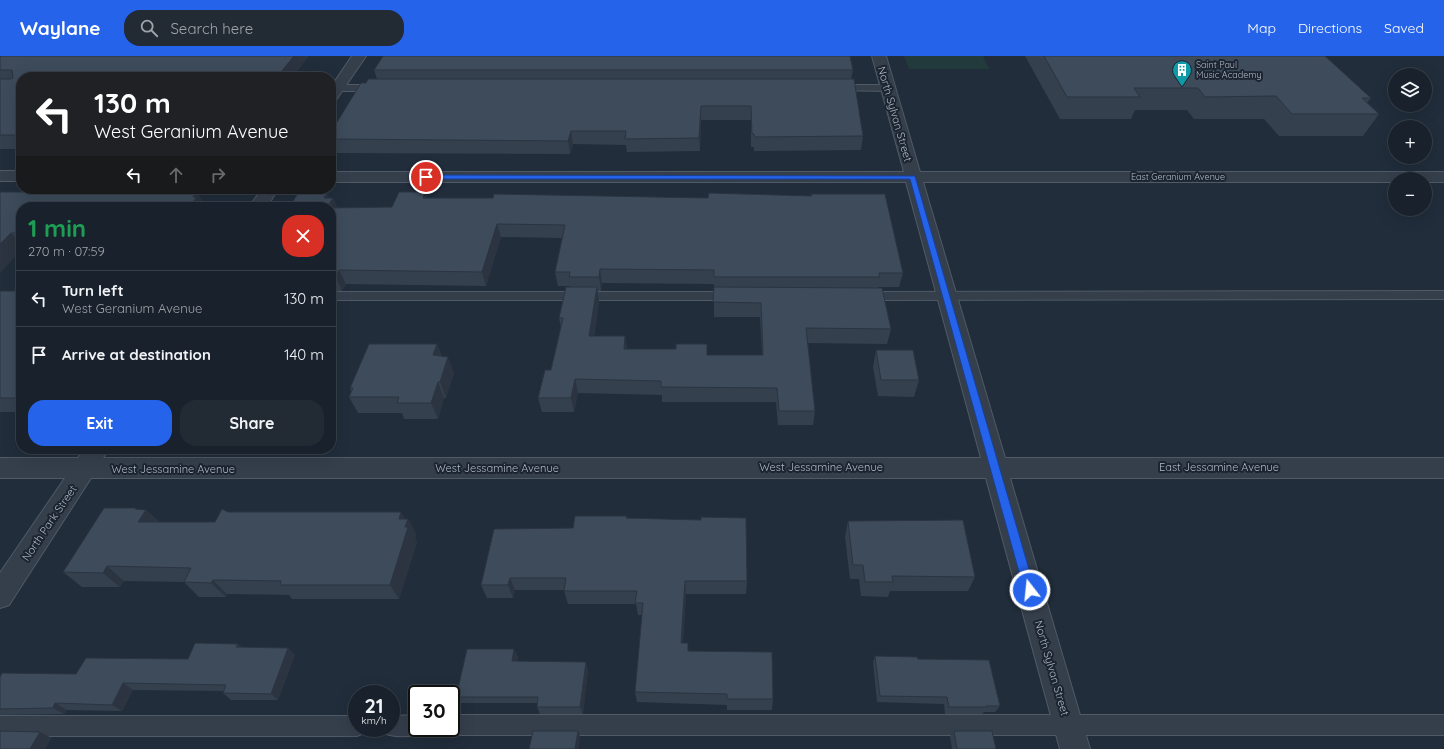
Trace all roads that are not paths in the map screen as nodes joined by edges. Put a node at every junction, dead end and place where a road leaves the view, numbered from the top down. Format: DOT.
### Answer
graph roads {
  1 [pos="359,56"];
  2 [pos="879,56"];
  3 [pos="336,87"];
  4 [pos="390,88"];
  5 [pos="823,88"];
  6 [pos="888,88"];
  7 [pos="336,91"];
  8 [pos="0,176"];
  9 [pos="16,176"];
  10 [pos="336,177"];
  11 [pos="913,177"];
  12 [pos="1444,177"];
  13 [pos="1444,295"];
  14 [pos="336,296"];
  15 [pos="745,296"];
  16 [pos="848,296"];
  17 [pos="947,297"];
  18 [pos="91,459"];
  19 [pos="995,467"];
  20 [pos="0,468"];
  21 [pos="1444,468"];
  22 [pos="0,596"];
  23 [pos="1444,725"];
  24 [pos="0,726"];
  25 [pos="348,726"];
  26 [pos="460,726"];
  27 [pos="1071,737"];
  1 -- 3 [label="street"];
  2 -- 6 [label="street, North Sylvan Street"];
  4 -- 7 [label="lane"];
  5 -- 6 [label="lane"];
  6 -- 11 [label="street, North Sylvan Street"];
  8 -- 9 [label="street"];
  10 -- 11 [label="street, East Geranium Avenue"];
  11 -- 12 [label="street, East Geranium Avenue"];
  11 -- 17 [label="street, North Sylvan Street"];
  13 -- 17 [label="lane"];
  14 -- 15 [label="lane"];
  16 -- 17 [label="lane"];
  17 -- 19 [label="street, North Sylvan Street"];
  18 -- 19 [label="street, West Jessamine Avenue"];
  18 -- 20 [label="street, West Jessamine Avenue"];
  18 -- 22 [label="street, North Park Street"];
  19 -- 21 [label="street, East Jessamine Avenue"];
  19 -- 27 [label="street, North Sylvan Street"];
  23 -- 27 [label="lane"];
  24 -- 25 [label="lane"];
  26 -- 27 [label="lane"];
}
